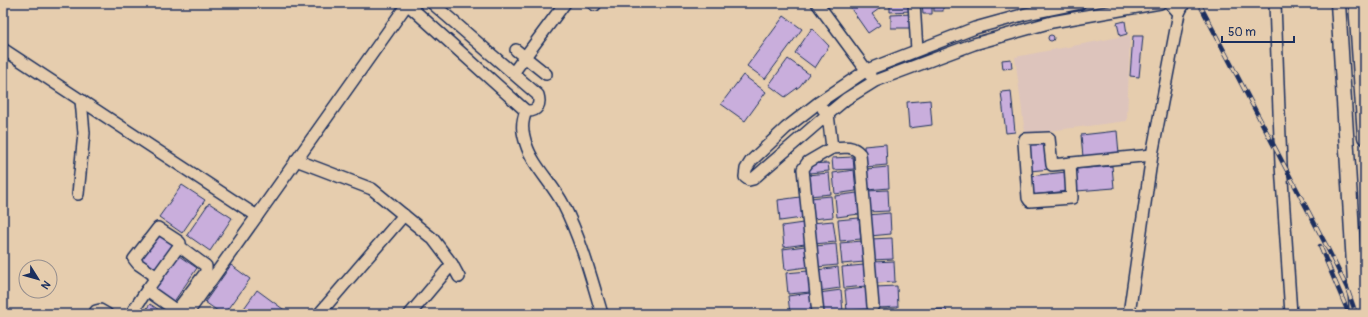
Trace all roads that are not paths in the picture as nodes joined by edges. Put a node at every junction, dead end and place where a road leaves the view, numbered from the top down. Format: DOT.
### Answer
graph roads {
  1 [pos="407,3"];
  2 [pos="432,3"];
  3 [pos="565,3"];
  4 [pos="817,3"];
  5 [pos="914,3"];
  6 [pos="1080,3"];
  7 [pos="1160,3"];
  8 [pos="1170,3"];
  9 [pos="1275,3"];
  10 [pos="1338,3"];
  11 [pos="1356,3"];
  12 [pos="1181,8"];
  13 [pos="975,28"];
  14 [pos="979,43"];
  15 [pos="3,49"];
  16 [pos="917,50"];
  17 [pos="520,54"];
  18 [pos="867,70"];
  19 [pos="512,73"];
  20 [pos="546,74"];
  21 [pos="875,81"];
  22 [pos="81,100"];
  23 [pos="818,103"];
  24 [pos="526,111"];
  25 [pos="828,114"];
  26 [pos="1365,137"];
  27 [pos="832,148"];
  28 [pos="1152,155"];
  29 [pos="296,160"];
  30 [pos="1070,164"];
  31 [pos="78,194"];
  32 [pos="404,215"];
  33 [pos="257,216"];
  34 [pos="179,246"];
  35 [pos="452,264"];
  36 [pos="157,277"];
  37 [pos="459,277"];
  38 [pos="148,290"];
  39 [pos="873,306"];
  40 [pos="179,313"];
  41 [pos="94,314"];
  42 [pos="107,314"];
  43 [pos="131,314"];
  44 [pos="319,314"];
  45 [pos="410,314"];
  46 [pos="602,314"];
  47 [pos="818,314"];
  48 [pos="1129,314"];
  49 [pos="1291,314"];
  50 [pos="1357,314"];
  1 -- 24 [label="street"];
  1 -- 29 [label="street"];
  2 -- 19 [label="street"];
  3 -- 17 [label="street"];
  4 -- 18 [label="street"];
  5 -- 16 [label="street"];
  6 -- 13 [label="street"];
  7 -- 14 [label="street"];
  8 -- 12 [label="street"];
  9 -- 49 [label="street"];
  10 -- 50 [label="main road"];
  11 -- 26 [label="main road"];
  12 -- 28 [label="street"];
  13 -- 14 [label="street"];
  13 -- 16 [label="street"];
  14 -- 21 [label="street"];
  15 -- 22 [label="street"];
  16 -- 18 [label="street"];
  17 -- 19 [label="street"];
  17 -- 20 [label="street"];
  18 -- 21 [label="street"];
  18 -- 23 [label="street"];
  19 -- 24 [label="street"];
  21 -- 25 [label="street"];
  22 -- 31 [label="street"];
  22 -- 33 [label="street"];
  23 -- 25 [label="street"];
  23 -- 25 [label="street"];
  24 -- 46 [label="street"];
  25 -- 27 [label="street"];
  27 -- 39 [label="street"];
  27 -- 47 [label="street"];
  28 -- 30 [label="street"];
  28 -- 48 [label="street"];
  29 -- 32 [label="street"];
  29 -- 33 [label="street"];
  30 -- 30 [label="street"];
  32 -- 35 [label="street"];
  32 -- 44 [label="street"];
  33 -- 40 [label="street"];
  34 -- 36 [label="street"];
  34 -- 36 [label="street"];
  34 -- 40 [label="street"];
  35 -- 37 [label="street"];
  35 -- 45 [label="street"];
  36 -- 38 [label="street"];
  38 -- 40 [label="street"];
  38 -- 43 [label="street"];
  41 -- 42 [label="street"];
}
